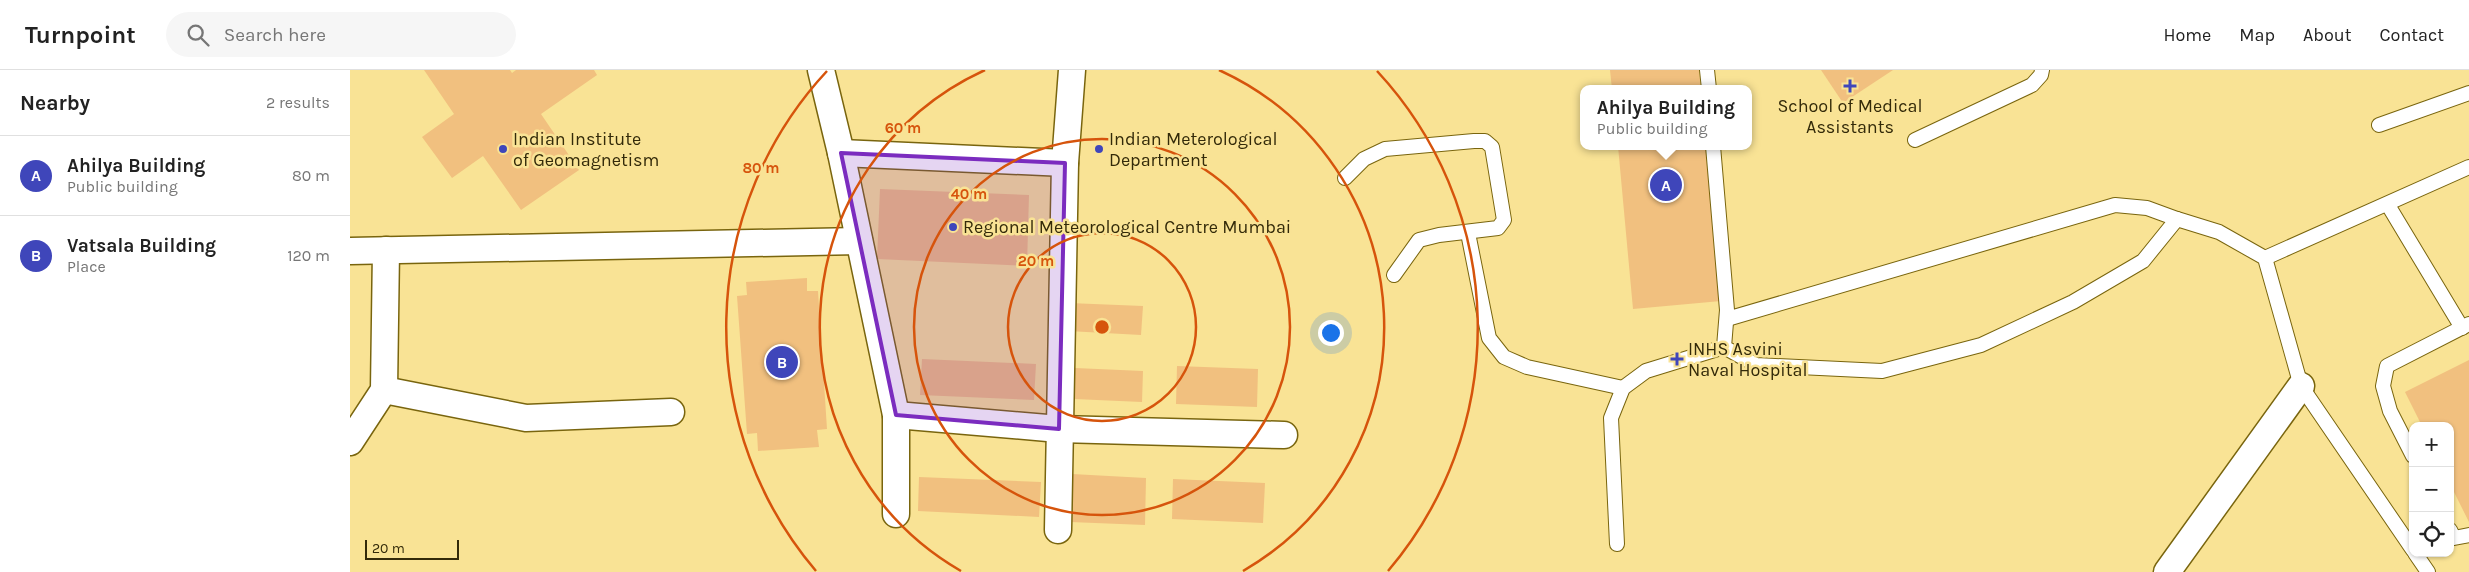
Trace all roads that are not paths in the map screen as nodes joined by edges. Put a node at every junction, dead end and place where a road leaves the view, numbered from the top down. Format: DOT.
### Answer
graph roads {
  1 [pos="821,70"];
  2 [pos="1072,70"];
  3 [pos="1707,70"];
  4 [pos="2042,70"];
  5 [pos="1708,85"];
  6 [pos="2469,93"];
  7 [pos="2379,125"];
  8 [pos="1915,140"];
  9 [pos="1713,150"];
  10 [pos="841,153"];
  11 [pos="1065,163"];
  12 [pos="2469,167"];
  13 [pos="1345,178"];
  14 [pos="2388,205"];
  15 [pos="2177,219"];
  16 [pos="1468,233"];
  17 [pos="859,241"];
  18 [pos="386,250"];
  19 [pos="350,251"];
  20 [pos="2265,258"];
  21 [pos="1394,275"];
  22 [pos="1727,319"];
  23 [pos="2465,326"];
  24 [pos="1724,347"];
  25 [pos="2301,386"];
  26 [pos="1623,388"];
  27 [pos="384,390"];
  28 [pos="671,412"];
  29 [pos="896,416"];
  30 [pos="1060,429"];
  31 [pos="1284,435"];
  32 [pos="350,442"];
  33 [pos="2409,448"];
  34 [pos="896,514"];
  35 [pos="1058,530"];
  36 [pos="2469,535"];
  37 [pos="2454,538"];
  38 [pos="1616,544"];
  39 [pos="2409,544"];
  40 [pos="2418,557"];
  41 [pos="2167,572"];
  42 [pos="2428,572"];
  1 -- 10 [label="street"];
  2 -- 11 [label="street"];
  3 -- 5 [label="lane"];
  4 -- 8 [label="lane"];
  6 -- 7 [label="lane"];
  9 -- 22 [label="lane"];
  10 -- 11 [label="street"];
  10 -- 17 [label="street"];
  11 -- 30 [label="street"];
  12 -- 14 [label="lane"];
  13 -- 16 [label="lane"];
  14 -- 20 [label="lane"];
  14 -- 23 [label="lane"];
  15 -- 20 [label="lane"];
  15 -- 22 [label="lane"];
  15 -- 24 [label="lane"];
  16 -- 21 [label="lane"];
  16 -- 26 [label="lane"];
  17 -- 18 [label="street"];
  17 -- 29 [label="street"];
  18 -- 19 [label="street"];
  18 -- 27 [label="street"];
  20 -- 25 [label="lane"];
  22 -- 24 [label="lane"];
  23 -- 33 [label="lane"];
  24 -- 26 [label="lane"];
  25 -- 39 [label="lane"];
  25 -- 41 [label="street"];
  26 -- 38 [label="lane"];
  27 -- 28 [label="street"];
  27 -- 32 [label="street"];
  29 -- 30 [label="street"];
  29 -- 34 [label="street"];
  30 -- 31 [label="street"];
  30 -- 35 [label="street"];
  36 -- 37 [label="lane"];
  40 -- 42 [label="lane"];
}
